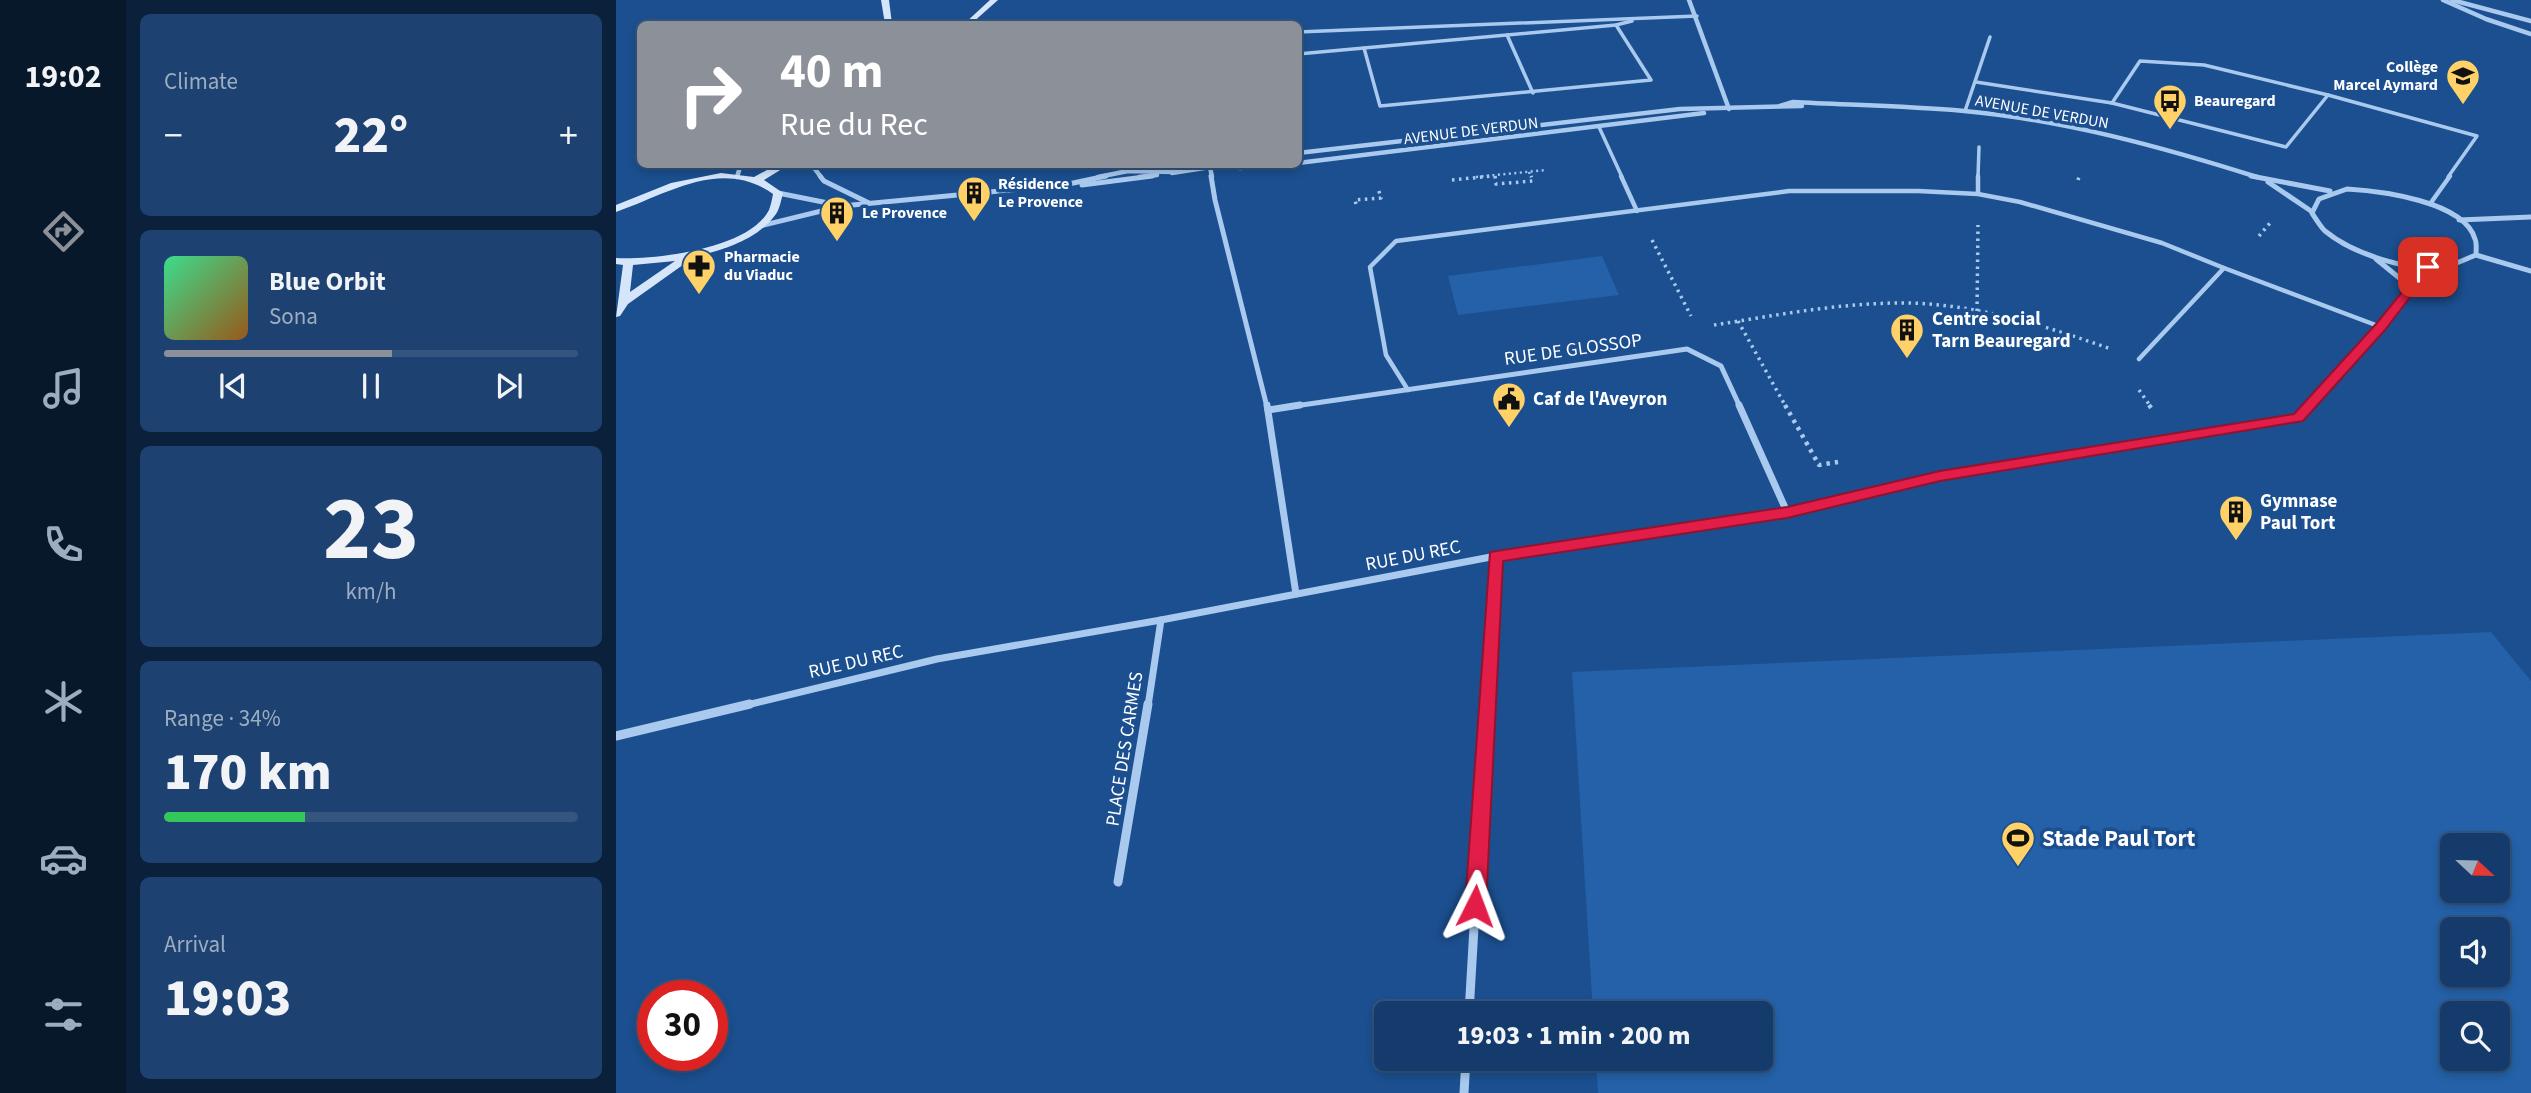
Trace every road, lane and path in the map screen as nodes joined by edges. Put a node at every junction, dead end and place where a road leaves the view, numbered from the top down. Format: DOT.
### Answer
graph roads {
  1 [pos="885,0"];
  2 [pos="994,0"];
  3 [pos="1689,0"];
  4 [pos="2444,0"];
  5 [pos="2452,0"];
  6 [pos="1697,16"];
  7 [pos="1645,18"];
  8 [pos="888,21"];
  9 [pos="970,21"];
  10 [pos="2531,22"];
  11 [pos="1616,25"];
  12 [pos="2531,32"];
  13 [pos="1302,33"];
  14 [pos="1507,35"];
  15 [pos="1990,37"];
  16 [pos="1364,48"];
  17 [pos="1302,54"];
  18 [pos="1976,82"];
  19 [pos="1533,93"];
  20 [pos="2328,95"];
  21 [pos="2112,103"];
  22 [pos="1729,109"];
  23 [pos="1965,111"];
  24 [pos="1599,127"];
  25 [pos="1979,147"];
  26 [pos="1302,152"];
  27 [pos="1302,163"];
  28 [pos="739,168"];
  29 [pos="778,168"];
  30 [pos="814,168"];
  31 [pos="1143,168"];
  32 [pos="1203,168"];
  33 [pos="1210,168"];
  34 [pos="1144,172"];
  35 [pos="1174,172"];
  36 [pos="1529,172"];
  37 [pos="1495,176"];
  38 [pos="737,177"];
  39 [pos="756,180"];
  40 [pos="2264,180"];
  41 [pos="1064,185"];
  42 [pos="1378,188"];
  43 [pos="2330,191"];
  44 [pos="778,193"];
  45 [pos="1978,194"];
  46 [pos="870,203"];
  47 [pos="1356,204"];
  48 [pos="2430,204"];
  49 [pos="842,206"];
  50 [pos="616,209"];
  51 [pos="1637,211"];
  52 [pos="2311,211"];
  53 [pos="2531,216"];
  54 [pos="2459,220"];
  55 [pos="2270,223"];
  56 [pos="757,227"];
  57 [pos="2259,236"];
  58 [pos="2476,255"];
  59 [pos="688,256"];
  60 [pos="2373,257"];
  61 [pos="622,262"];
  62 [pos="2428,267"];
  63 [pos="2224,268"];
  64 [pos="2531,271"];
  65 [pos="2408,285"];
  66 [pos="624,302"];
  67 [pos="1978,311"];
  68 [pos="616,314"];
  69 [pos="1738,321"];
  70 [pos="1711,325"];
  71 [pos="1697,327"];
  72 [pos="2381,327"];
  73 [pos="2139,359"];
  74 [pos="1408,390"];
  75 [pos="1268,410"];
  76 [pos="2172,439"];
  77 [pos="1844,461"];
  78 [pos="1787,512"];
  79 [pos="1496,556"];
  80 [pos="1296,594"];
  81 [pos="1161,620"];
  82 [pos="616,736"];
  83 [pos="1118,882"];
  84 [pos="1470,1001"];
  85 [pos="1465,1071"];
  86 [pos="1464,1093"];
  1 -- 8 [label="main road"];
  2 -- 9 [label="main road"];
  3 -- 6 [label="street"];
  4 -- 12 [label="street"];
  5 -- 10 [label="street"];
  6 -- 7 [label="lane"];
  6 -- 22 [label="street"];
  7 -- 11 [label="lane"];
  7 -- 13 [label="lane"];
  11 -- 14 [label="lane"];
  11 -- 19 [label="lane"];
  14 -- 16 [label="lane"];
  14 -- 19 [label="lane"];
  15 -- 18 [label="lane"];
  16 -- 17 [label="lane"];
  16 -- 19 [label="lane"];
  18 -- 21 [label="lane"];
  18 -- 23 [label="lane"];
  20 -- 21 [label="lane"];
  20 -- 21 [label="lane"];
  20 -- 48 [label="lane"];
  22 -- 23 [label="street, AVENUE DE VERDUN"];
  22 -- 24 [label="street, AVENUE DE VERDUN"];
  22 -- 26 [label="street, AVENUE DE VERDUN"];
  23 -- 40 [label="street, AVENUE DE VERDUN"];
  24 -- 27 [label="street, AVENUE DE VERDUN"];
  24 -- 51 [label="lane"];
  25 -- 45 [label="lane"];
  28 -- 38 [label="street"];
  29 -- 39 [label="main road"];
  30 -- 46 [label="street"];
  31 -- 34 [label="lane"];
  32 -- 35 [label="street"];
  33 -- 75 [label="street"];
  34 -- 35 [label="street"];
  34 -- 41 [label="street"];
  35 -- 41 [label="street"];
  36 -- 37 [label="path"];
  38 -- 39 [label="main road"];
  38 -- 50 [label="main road"];
  39 -- 44 [label="main road"];
  40 -- 43 [label="street, AVENUE DE VERDUN"];
  40 -- 52 [label="street, AVENUE DE VERDUN"];
  41 -- 46 [label="street"];
  42 -- 47 [label="path"];
  43 -- 48 [label="street, AVENUE DE VERDUN"];
  43 -- 52 [label="street"];
  44 -- 49 [label="street"];
  44 -- 56 [label="main road"];
  45 -- 51 [label="lane"];
  45 -- 63 [label="lane"];
  45 -- 67 [label="path"];
  46 -- 49 [label="street"];
  48 -- 54 [label="street, AVENUE DE VERDUN"];
  49 -- 56 [label="street"];
  51 -- 71 [label="path"];
  51 -- 74 [label="lane"];
  52 -- 60 [label="street, AVENUE DE VERDUN"];
  53 -- 54 [label="street"];
  54 -- 58 [label="street"];
  55 -- 57 [label="path"];
  56 -- 59 [label="main road"];
  58 -- 62 [label="street"];
  58 -- 64 [label="street"];
  59 -- 61 [label="main road"];
  59 -- 66 [label="main road"];
  60 -- 62 [label="street"];
  60 -- 65 [label="street"];
  61 -- 66 [label="main road"];
  62 -- 65 [label="street, RUE DU REC"];
  63 -- 72 [label="lane"];
  63 -- 73 [label="lane"];
  65 -- 72 [label="street, RUE DU REC"];
  66 -- 68 [label="main road"];
  67 -- 69 [label="path"];
  67 -- 73 [label="path"];
  69 -- 70 [label="path"];
  69 -- 77 [label="path"];
  72 -- 76 [label="street, RUE DU REC"];
  73 -- 76 [label="path"];
  74 -- 75 [label="street, RUE DE GLOSSOP"];
  74 -- 78 [label="street, RUE DE GLOSSOP"];
  75 -- 80 [label="street"];
  76 -- 78 [label="street, RUE DU REC"];
  78 -- 79 [label="street, RUE DU REC"];
  79 -- 80 [label="street, RUE DU REC"];
  79 -- 84 [label="street"];
  80 -- 81 [label="street, RUE DU REC"];
  81 -- 82 [label="street, RUE DU REC"];
  81 -- 83 [label="street, PLACE DES CARMES"];
  85 -- 86 [label="street"];
}
